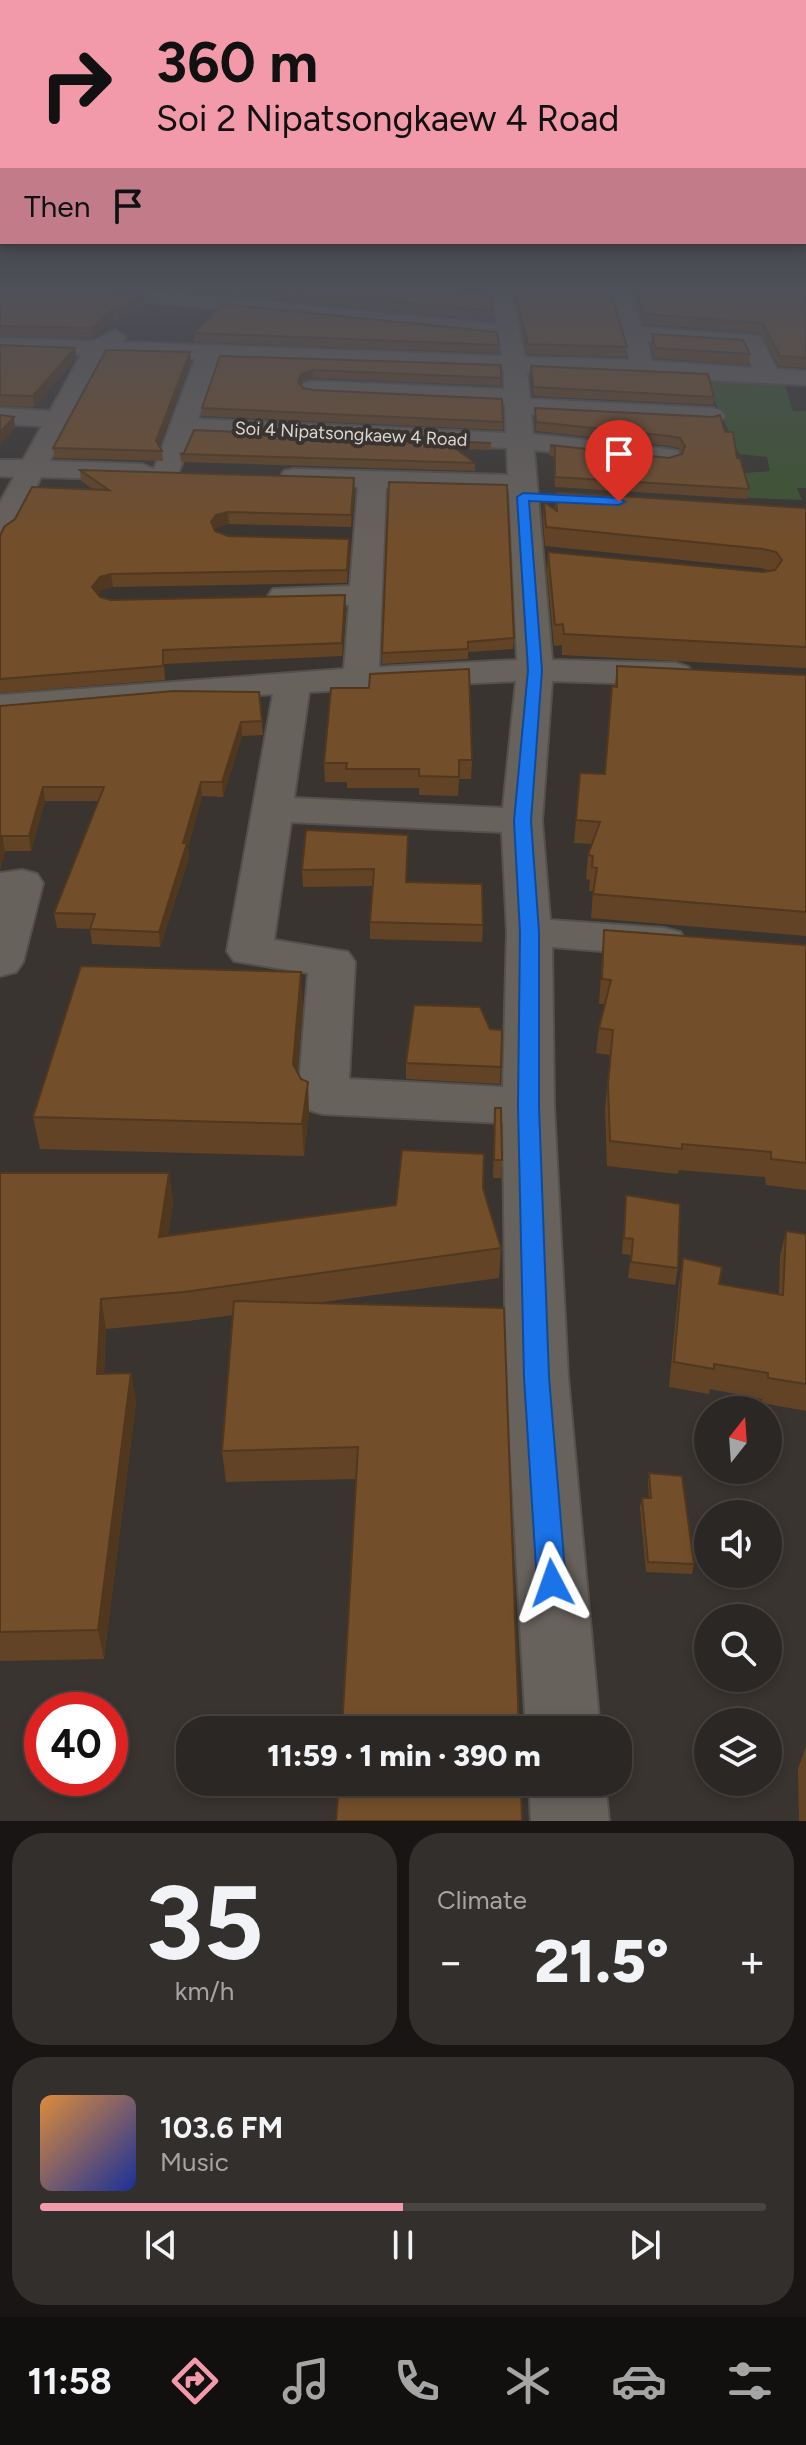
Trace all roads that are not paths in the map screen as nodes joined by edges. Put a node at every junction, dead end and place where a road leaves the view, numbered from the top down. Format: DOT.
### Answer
graph roads {
  1 [pos="84,371"];
  2 [pos="202,371"];
  3 [pos="515,371"];
  4 [pos="690,371"];
  5 [pos="767,371"];
  6 [pos="769,376"];
  7 [pos="806,378"];
  8 [pos="313,388"];
  9 [pos="517,402"];
  10 [pos="0,416"];
  11 [pos="712,416"];
  12 [pos="58,419"];
  13 [pos="182,426"];
  14 [pos="520,441"];
  15 [pos="668,457"];
  16 [pos="0,468"];
  17 [pos="32,470"];
  18 [pos="166,473"];
  19 [pos="198,474"];
  20 [pos="261,476"];
  21 [pos="372,480"];
  22 [pos="523,490"];
  23 [pos="555,499"];
  24 [pos="0,529"];
  25 [pos="526,557"];
  26 [pos="557,560"];
  27 [pos="366,595"];
  28 [pos="255,597"];
  29 [pos="535,670"];
  30 [pos="712,676"];
  31 [pos="361,680"];
  32 [pos="293,682"];
  33 [pos="0,706"];
  34 [pos="273,809"];
  35 [pos="522,821"];
  36 [pos="11,884"];
  37 [pos="529,932"];
  38 [pos="698,945"];
  39 [pos="0,962"];
  40 [pos="528,1106"];
  41 [pos="562,1716"];
  42 [pos="568,1796"];
  43 [pos="570,1821"];
  1 -- 12 [label="street"];
  2 -- 13 [label="street"];
  3 -- 9 [label="street"];
  4 -- 6 [label="street"];
  5 -- 6 [label="street"];
  6 -- 7 [label="street"];
  8 -- 9 [label="street"];
  9 -- 11 [label="street"];
  9 -- 14 [label="street"];
  10 -- 12 [label="street"];
  12 -- 17 [label="street"];
  13 -- 14 [label="street, Soi 4 Nipatsongkaew 4 Road"];
  13 -- 18 [label="street"];
  14 -- 15 [label="street, Soi 4 Nipatsongkaew 4 Road"];
  14 -- 22 [label="street"];
  16 -- 17 [label="street"];
  17 -- 18 [label="street"];
  17 -- 24 [label="street"];
  18 -- 19 [label="street"];
  20 -- 21 [label="street"];
  21 -- 22 [label="street"];
  21 -- 27 [label="street"];
  22 -- 23 [label="street"];
  22 -- 25 [label="street"];
  25 -- 26 [label="street"];
  25 -- 29 [label="street"];
  27 -- 28 [label="street"];
  27 -- 31 [label="street"];
  29 -- 30 [label="street"];
  29 -- 31 [label="street"];
  29 -- 35 [label="street"];
  31 -- 32 [label="street"];
  32 -- 33 [label="street"];
  32 -- 34 [label="street"];
  34 -- 35 [label="street"];
  34 -- 40 [label="street"];
  35 -- 37 [label="street"];
  36 -- 39 [label="street"];
  37 -- 38 [label="street"];
  37 -- 40 [label="street"];
  40 -- 41 [label="street"];
  42 -- 43 [label="street"];
}
